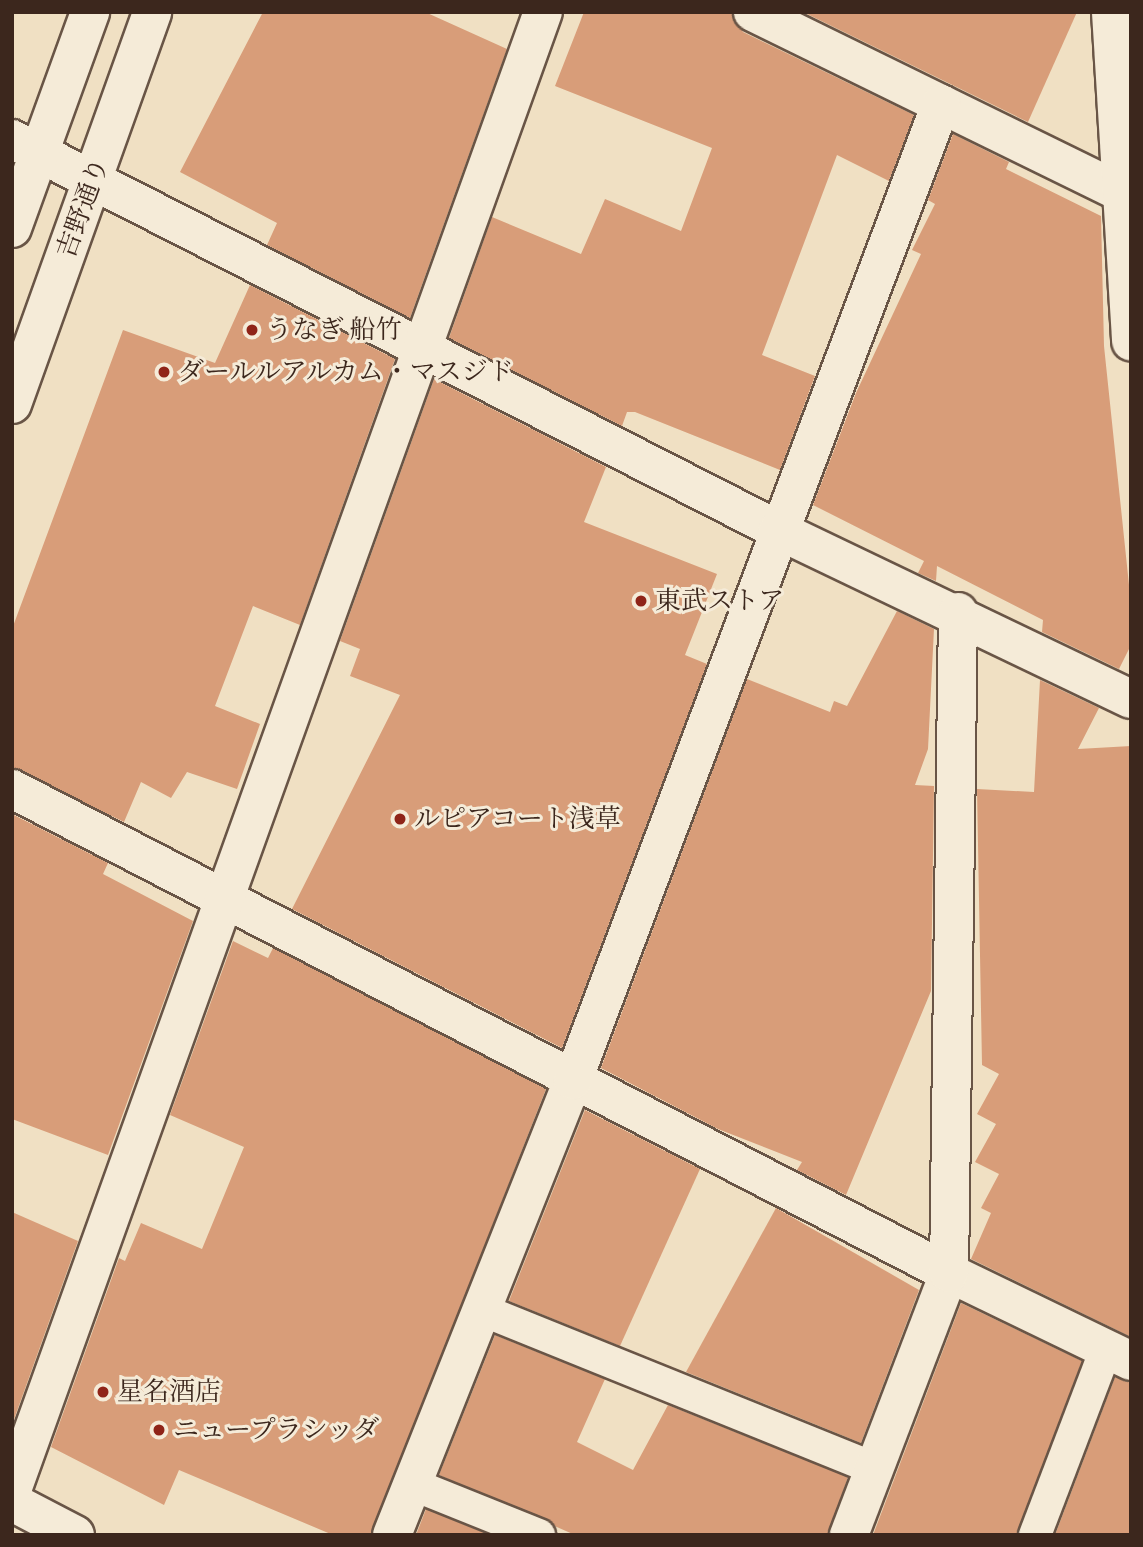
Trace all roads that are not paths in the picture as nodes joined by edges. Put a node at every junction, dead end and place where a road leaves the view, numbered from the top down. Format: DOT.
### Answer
graph roads {
  1 [pos="90,12"];
  2 [pos="152,12"];
  3 [pos="542,12"];
  4 [pos="753,12"];
  5 [pos="1111,12"];
  6 [pos="941,104"];
  7 [pos="26,146"];
  8 [pos="93,180"];
  9 [pos="1121,191"];
  10 [pos="12,228"];
  11 [pos="1131,341"];
  12 [pos="425,346"];
  13 [pos="12,404"];
  14 [pos="778,530"];
  15 [pos="958,612"];
  16 [pos="1131,699"];
  17 [pos="12,789"];
  18 [pos="223,900"];
  19 [pos="573,1080"];
  20 [pos="949,1273"];
  21 [pos="482,1310"];
  22 [pos="1118,1355"];
  23 [pos="874,1468"];
  24 [pos="412,1484"];
  25 [pos="12,1490"];
  26 [pos="12,1502"];
  27 [pos="75,1535"];
  28 [pos="392,1535"];
  29 [pos="539,1535"];
  30 [pos="849,1535"];
  31 [pos="1035,1535"];
  1 -- 7 [label="street"];
  2 -- 8 [label="street, 吉野通り"];
  3 -- 12 [label="street"];
  4 -- 6 [label="street"];
  5 -- 9 [label="street"];
  6 -- 9 [label="street"];
  6 -- 14 [label="street"];
  7 -- 8 [label="street"];
  7 -- 10 [label="street"];
  8 -- 12 [label="street"];
  8 -- 13 [label="street, 吉野通り"];
  9 -- 11 [label="street"];
  12 -- 14 [label="street"];
  12 -- 18 [label="street"];
  14 -- 15 [label="street"];
  14 -- 19 [label="street"];
  15 -- 16 [label="street"];
  15 -- 20 [label="street"];
  17 -- 18 [label="street"];
  18 -- 19 [label="street"];
  18 -- 25 [label="street"];
  19 -- 20 [label="street"];
  19 -- 21 [label="street"];
  20 -- 22 [label="street"];
  20 -- 23 [label="street"];
  21 -- 23 [label="lane"];
  21 -- 24 [label="street"];
  22 -- 31 [label="lane"];
  23 -- 30 [label="street"];
  24 -- 28 [label="street"];
  24 -- 29 [label="lane"];
  26 -- 27 [label="street"];
}
